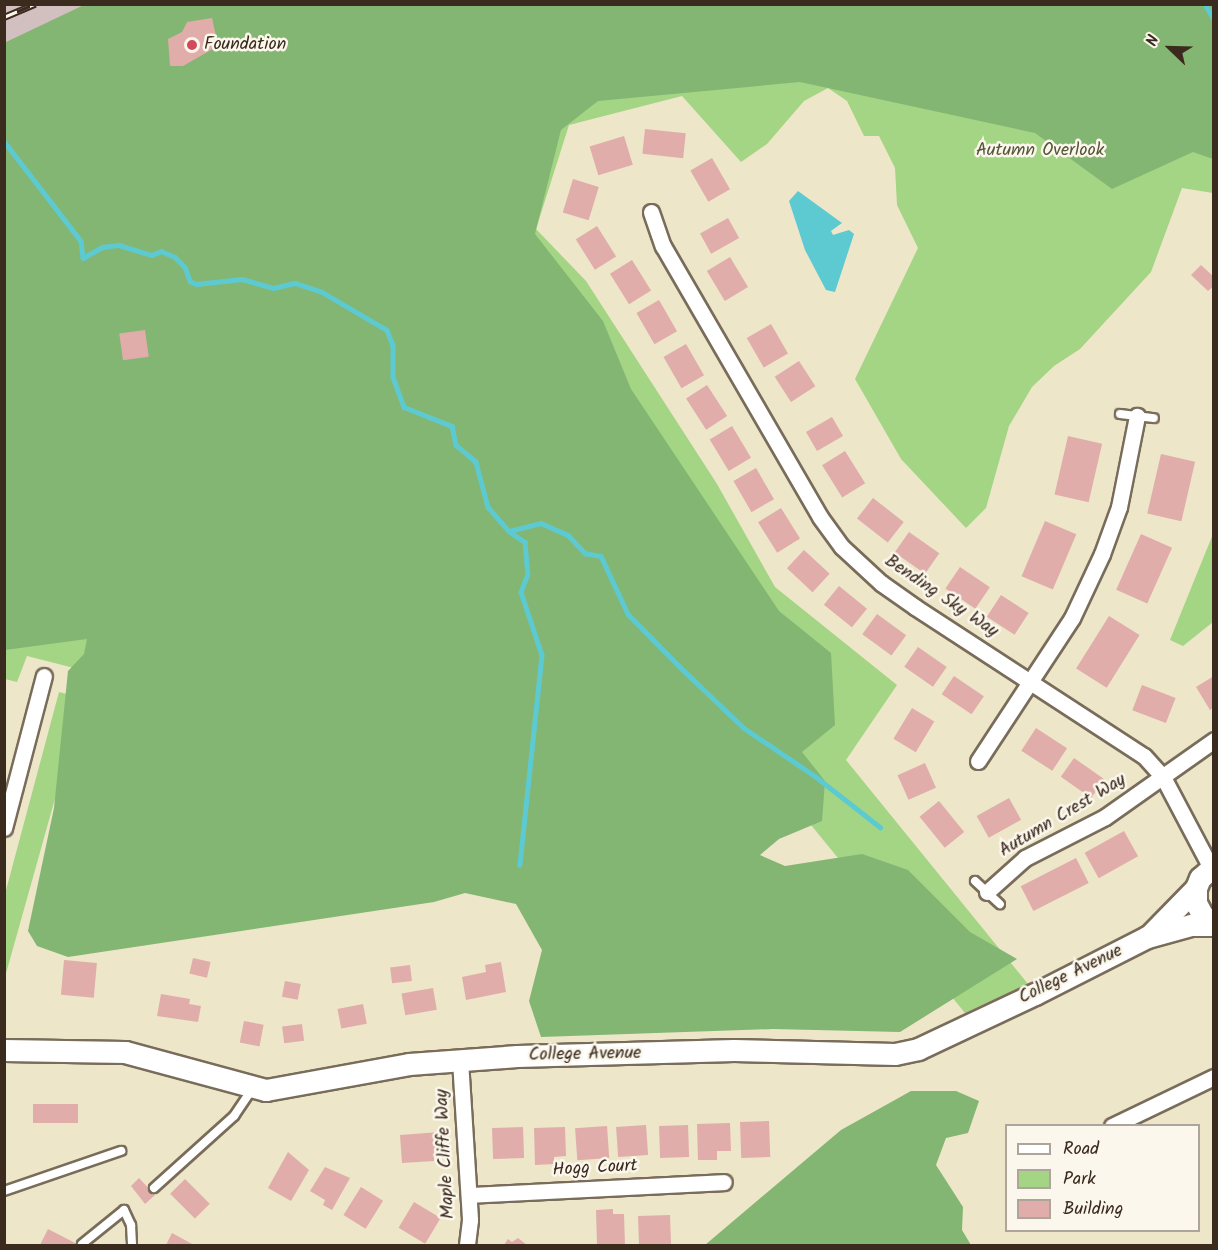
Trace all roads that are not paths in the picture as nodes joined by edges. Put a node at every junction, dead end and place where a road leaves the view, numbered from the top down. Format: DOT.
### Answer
graph roads {
  1 [pos="651,212"];
  2 [pos="1120,414"];
  3 [pos="1137,416"];
  4 [pos="1154,418"];
  5 [pos="44,676"];
  6 [pos="1032,681"];
  7 [pos="1214,740"];
  8 [pos="978,761"];
  9 [pos="1163,777"];
  10 [pos="4,828"];
  11 [pos="1212,867"];
  12 [pos="981,886"];
  13 [pos="1196,888"];
  14 [pos="1000,904"];
  15 [pos="1214,924"];
  16 [pos="1147,938"];
  17 [pos="4,1050"];
  18 [pos="460,1060"];
  19 [pos="1214,1077"];
  20 [pos="253,1088"];
  21 [pos="1114,1124"];
  22 [pos="122,1151"];
  23 [pos="714,1187"];
  24 [pos="154,1188"];
  25 [pos="4,1191"];
  26 [pos="469,1195"];
  27 [pos="82,1244"];
  28 [pos="132,1245"];
  29 [pos="466,1245"];
  1 -- 6 [label="street, Bending Sky Way"];
  2 -- 3 [label="lane"];
  3 -- 4 [label="lane"];
  3 -- 6 [label="street"];
  5 -- 10 [label="street"];
  6 -- 8 [label="street"];
  6 -- 9 [label="street, Bending Sky Way"];
  7 -- 9 [label="street, Autumn Crest Way"];
  9 -- 11 [label="street, Bending Sky Way"];
  9 -- 12 [label="street, Autumn Crest Way"];
  11 -- 13 [label="street, College Avenue"];
  12 -- 14 [label="lane"];
  13 -- 15 [label="street, College Avenue"];
  13 -- 16 [label="street, College Avenue"];
  15 -- 16 [label="street, College Avenue"];
  16 -- 18 [label="street, College Avenue"];
  17 -- 20 [label="street, College Avenue"];
  18 -- 20 [label="street, College Avenue"];
  18 -- 26 [label="street, Maple Cliffe Way"];
  19 -- 21 [label="street"];
  20 -- 24 [label="lane"];
  22 -- 25 [label="lane"];
  23 -- 26 [label="street, Hogg Court"];
  26 -- 29 [label="street, Maple Cliffe Way"];
  27 -- 28 [label="lane"];
}
